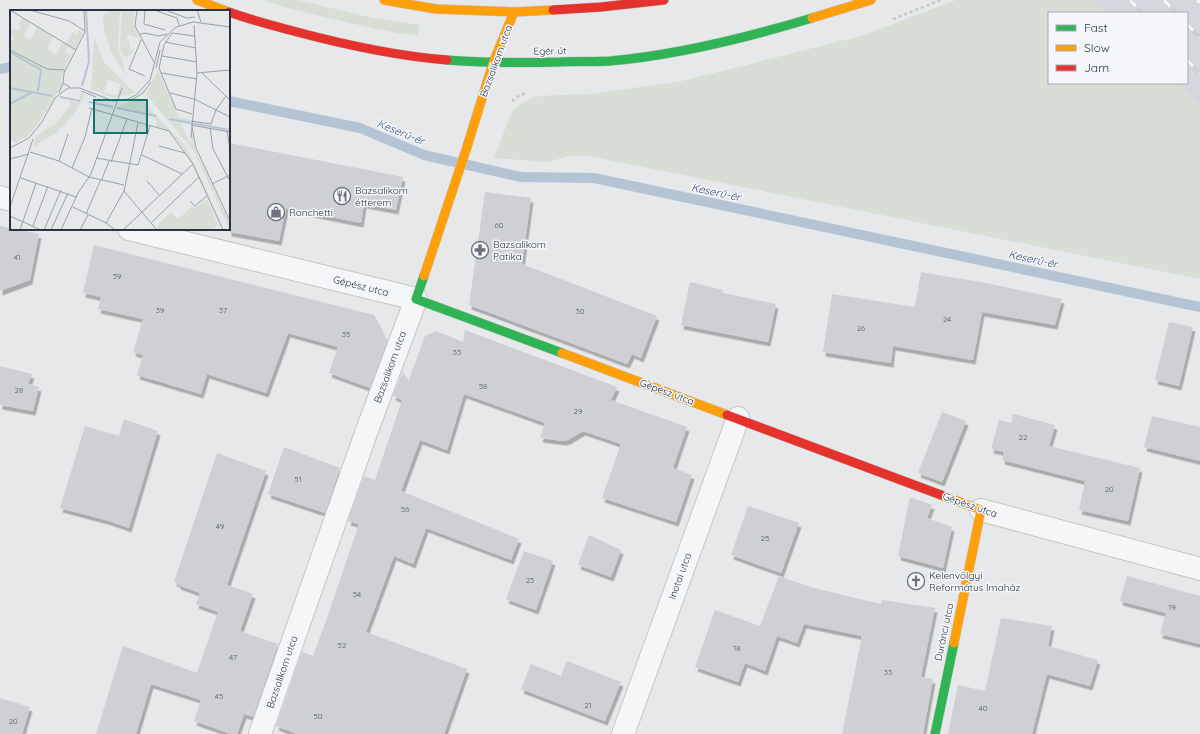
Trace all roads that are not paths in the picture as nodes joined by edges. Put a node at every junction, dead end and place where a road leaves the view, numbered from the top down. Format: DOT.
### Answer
graph roads {
  1 [pos="197,0"];
  2 [pos="384,0"];
  3 [pos="664,0"];
  4 [pos="871,0"];
  5 [pos="517,6"];
  6 [pos="223,10"];
  7 [pos="230,13"];
  8 [pos="493,63"];
  9 [pos="0,197"];
  10 [pos="10,200"];
  11 [pos="133,230"];
  12 [pos="416,299"];
  13 [pos="738,418"];
  14 [pos="981,510"];
  15 [pos="1200,569"];
  16 [pos="260,734"];
  17 [pos="622,734"];
  18 [pos="935,734"];
  1 -- 6 [label="street, Egér út"];
  2 -- 5 [label="street"];
  3 -- 5 [label="street"];
  4 -- 8 [label="street, Egér út"];
  5 -- 8 [label="street, Bazsalikom utca"];
  7 -- 8 [label="street, Egér út"];
  8 -- 12 [label="street, Bazsalikom utca"];
  9 -- 10 [label="street"];
  11 -- 12 [label="street, Gépész utca"];
  12 -- 13 [label="street, Gépész utca"];
  12 -- 16 [label="street, Bazsalikom utca"];
  13 -- 14 [label="street, Gépész utca"];
  13 -- 17 [label="street, Inotai utca"];
  14 -- 15 [label="street, Gépész utca"];
  14 -- 18 [label="street, Duránci utca"];
}
